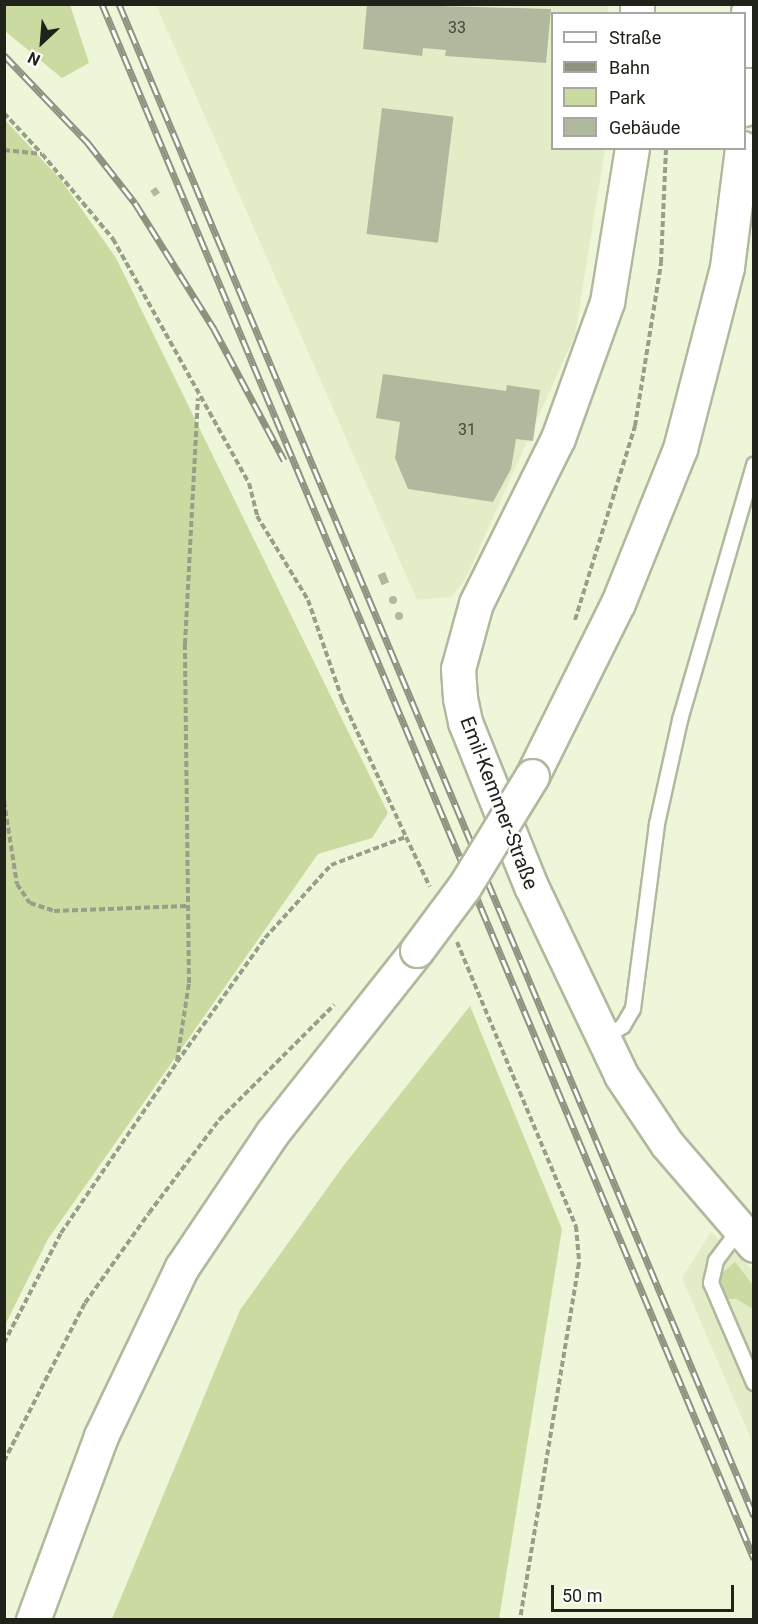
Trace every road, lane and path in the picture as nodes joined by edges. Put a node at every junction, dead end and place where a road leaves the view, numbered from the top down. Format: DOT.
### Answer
graph roads {
  1 [pos="748,8"];
  2 [pos="746,80"];
  3 [pos="4,113"];
  4 [pos="4,150"];
  5 [pos="632,150"];
  6 [pos="666,150"];
  7 [pos="742,150"];
  8 [pos="42,154"];
  9 [pos="198,398"];
  10 [pos="753,465"];
  11 [pos="574,624"];
  12 [pos="4,801"];
  13 [pos="406,837"];
  14 [pos="434,896"];
  15 [pos="187,906"];
  16 [pos="452,932"];
  17 [pos="342,998"];
  18 [pos="602,1039"];
  19 [pos="177,1062"];
  20 [pos="746,1238"];
  21 [pos="4,1343"];
  22 [pos="753,1383"];
  23 [pos="4,1461"];
  24 [pos="33,1620"];
  25 [pos="520,1620"];
  1 -- 2 [label="main road, bridge"];
  3 -- 8 [label="path"];
  4 -- 8 [label="path"];
  5 -- 18 [label="main road, Emil-Kemmer-Straße"];
  6 -- 11 [label="path"];
  7 -- 24 [label="main road, bridge"];
  8 -- 9 [label="path"];
  9 -- 13 [label="path"];
  9 -- 15 [label="path"];
  10 -- 18 [label="lane"];
  12 -- 15 [label="path"];
  13 -- 14 [label="path"];
  13 -- 19 [label="path"];
  15 -- 19 [label="path"];
  16 -- 25 [label="path"];
  17 -- 23 [label="path"];
  18 -- 20 [label="main road, Emil-Kemmer-Straße"];
  19 -- 21 [label="path"];
  20 -- 22 [label="lane"];
}
